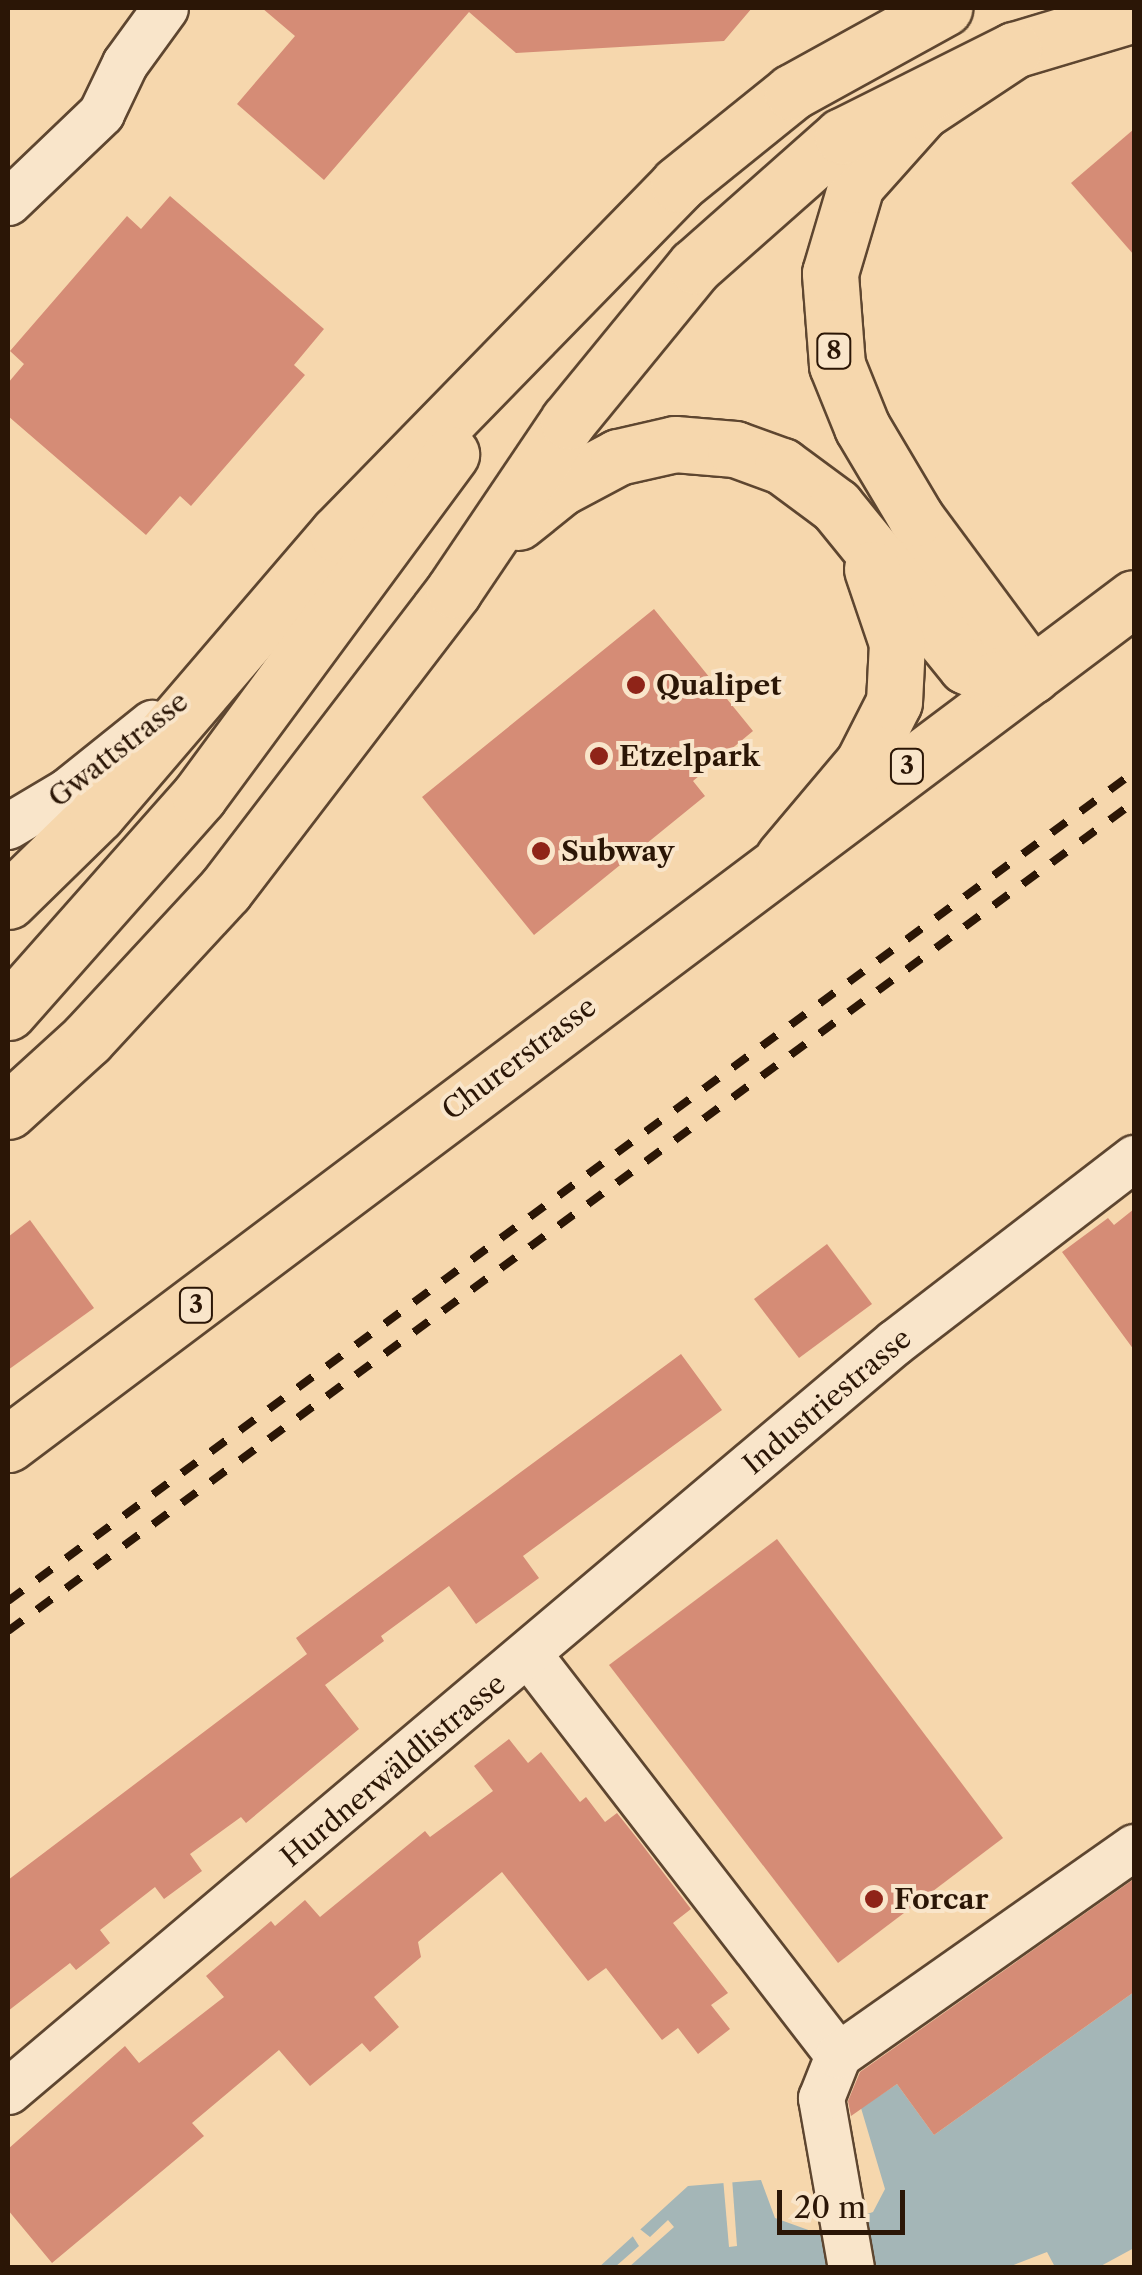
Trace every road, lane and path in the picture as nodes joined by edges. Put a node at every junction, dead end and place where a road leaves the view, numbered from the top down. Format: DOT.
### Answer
graph roads {
  1 [pos="165,8"];
  2 [pos="944,8"];
  3 [pos="1134,14"];
  4 [pos="1014,50"];
  5 [pos="8,202"];
  6 [pos="550,313"];
  7 [pos="836,506"];
  8 [pos="454,590"];
  9 [pos="1134,598"];
  10 [pos="224,665"];
  11 [pos="1032,674"];
  12 [pos="8,826"];
  13 [pos="783,858"];
  14 [pos="8,900"];
  15 [pos="8,1012"];
  16 [pos="8,1111"];
  17 [pos="1134,1158"];
  18 [pos="8,1444"];
  19 [pos="530,1656"];
  20 [pos="1134,1846"];
  21 [pos="838,2056"];
  22 [pos="8,2092"];
  23 [pos="851,2268"];
  1 -- 5 [label="street"];
  2 -- 6 [label="main road"];
  3 -- 4 [label="main road, 8"];
  4 -- 8 [label="main road"];
  4 -- 11 [label="main road, 8"];
  6 -- 10 [label="main road"];
  6 -- 15 [label="main road"];
  7 -- 8 [label="main road"];
  7 -- 11 [label="main road"];
  7 -- 13 [label="main road"];
  8 -- 16 [label="main road"];
  9 -- 11 [label="main road, 3"];
  10 -- 12 [label="street, Gwattstrasse"];
  10 -- 14 [label="main road"];
  11 -- 13 [label="main road, Churerstrasse / 3"];
  13 -- 18 [label="main road, Churerstrasse / 3"];
  17 -- 19 [label="street, Industriestrasse"];
  19 -- 21 [label="street, Hurdnerwäldlistrasse"];
  19 -- 22 [label="street, Hurdnerwäldlistrasse"];
  20 -- 21 [label="street"];
  21 -- 23 [label="street"];
}
